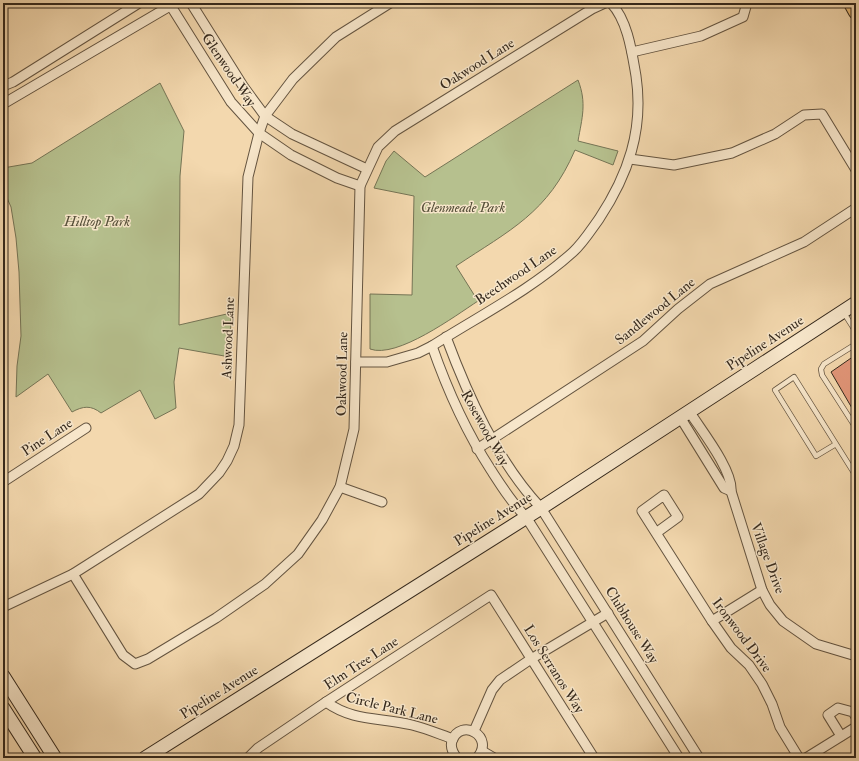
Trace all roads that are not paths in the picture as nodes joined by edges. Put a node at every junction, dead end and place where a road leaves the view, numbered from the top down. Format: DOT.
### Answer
graph roads {
  1 [pos="139,3"];
  2 [pos="191,3"];
  3 [pos="390,3"];
  4 [pos="605,3"];
  5 [pos="612,3"];
  6 [pos="747,3"];
  7 [pos="851,3"];
  8 [pos="172,4"];
  9 [pos="856,12"];
  10 [pos="632,52"];
  11 [pos="3,86"];
  12 [pos="3,104"];
  13 [pos="265,116"];
  14 [pos="259,133"];
  15 [pos="630,160"];
  16 [pos="367,169"];
  17 [pos="856,170"];
  18 [pos="360,186"];
  19 [pos="856,208"];
  20 [pos="856,303"];
  21 [pos="843,312"];
  22 [pos="856,332"];
  23 [pos="446,337"];
  24 [pos="856,344"];
  25 [pos="432,346"];
  26 [pos="356,362"];
  27 [pos="684,414"];
  28 [pos="86,428"];
  29 [pos="856,428"];
  30 [pos="492,439"];
  31 [pos="709,442"];
  32 [pos="836,444"];
  33 [pos="477,448"];
  34 [pos="700,449"];
  35 [pos="856,476"];
  36 [pos="3,482"];
  37 [pos="340,487"];
  38 [pos="731,491"];
  39 [pos="382,502"];
  40 [pos="541,508"];
  41 [pos="526,517"];
  42 [pos="656,533"];
  43 [pos="72,574"];
  44 [pos="762,590"];
  45 [pos="491,595"];
  46 [pos="3,607"];
  47 [pos="608,613"];
  48 [pos="712,621"];
  49 [pos="593,622"];
  50 [pos="856,656"];
  51 [pos="531,659"];
  52 [pos="3,676"];
  53 [pos="326,702"];
  54 [pos="3,708"];
  55 [pos="856,717"];
  56 [pos="856,727"];
  57 [pos="474,731"];
  58 [pos="841,736"];
  59 [pos="453,739"];
  60 [pos="480,754"];
  61 [pos="35,758"];
  62 [pos="55,758"];
  63 [pos="145,758"];
  64 [pos="248,758"];
  65 [pos="457,758"];
  66 [pos="494,758"];
  67 [pos="594,758"];
  68 [pos="679,758"];
  69 [pos="699,758"];
  70 [pos="799,758"];
  71 [pos="806,758"];
  1 -- 11 [label="street"];
  2 -- 13 [label="street, Glenwood Way"];
  3 -- 13 [label="street, Ashwood Lane"];
  4 -- 16 [label="street, Oakwood Lane"];
  5 -- 10 [label="street, Beechwood Lane"];
  6 -- 10 [label="street"];
  7 -- 9 [label="main road"];
  8 -- 12 [label="street"];
  8 -- 14 [label="street, Glenwood Way"];
  10 -- 15 [label="street, Beechwood Lane"];
  13 -- 14 [label="street, Ashwood Lane"];
  13 -- 16 [label="street, Glenwood Way"];
  14 -- 18 [label="street, Glenwood Way"];
  14 -- 43 [label="street, Ashwood Lane"];
  15 -- 17 [label="street"];
  15 -- 23 [label="street, Beechwood Lane"];
  16 -- 18 [label="street, Oakwood Lane"];
  18 -- 26 [label="street, Oakwood Lane"];
  19 -- 30 [label="street, Sandlewood Lane"];
  20 -- 21 [label="main road, Pipeline Avenue"];
  21 -- 22 [label="lane"];
  21 -- 27 [label="main road, Pipeline Avenue"];
  23 -- 25 [label="street, Beechwood Lane"];
  23 -- 30 [label="street, Rosewood Way"];
  24 -- 29 [label="lane"];
  25 -- 26 [label="street, Beechwood Lane"];
  25 -- 33 [label="street, Rosewood Way"];
  26 -- 37 [label="street, Oakwood Lane"];
  27 -- 31 [label="street, Village Drive"];
  27 -- 34 [label="street, Village Drive"];
  27 -- 40 [label="main road, Pipeline Avenue"];
  28 -- 36 [label="street, Pine Lane"];
  30 -- 33 [label="street, Sandlewood Lane"];
  30 -- 40 [label="street, Rosewood Way"];
  31 -- 34 [label="street"];
  31 -- 38 [label="street, Village Drive"];
  32 -- 32 [label="lane"];
  32 -- 35 [label="lane"];
  33 -- 41 [label="street, Rosewood Way"];
  34 -- 38 [label="street, Village Drive"];
  37 -- 39 [label="street"];
  37 -- 43 [label="street, Oakwood Lane"];
  38 -- 44 [label="street, Village Drive"];
  40 -- 41 [label="main road, Pipeline Avenue"];
  40 -- 47 [label="street, Clubhouse Way"];
  41 -- 49 [label="street"];
  41 -- 63 [label="main road, Pipeline Avenue"];
  42 -- 48 [label="street, Ironwood Drive"];
  43 -- 46 [label="street, Ashwood Lane"];
  44 -- 48 [label="street"];
  44 -- 50 [label="street, Village Drive"];
  45 -- 51 [label="street, Los Serranos Way"];
  45 -- 53 [label="street, Elm Tree Lane"];
  47 -- 49 [label="street"];
  47 -- 69 [label="street, Clubhouse Way"];
  48 -- 70 [label="street, Ironwood Drive"];
  49 -- 51 [label="street"];
  49 -- 68 [label="street"];
  51 -- 57 [label="street"];
  51 -- 67 [label="street, Los Serranos Way"];
  52 -- 62 [label="main road"];
  53 -- 59 [label="street, Circle Park Lane"];
  53 -- 64 [label="street, Elm Tree Lane"];
  54 -- 61 [label="main road"];
  55 -- 58 [label="street"];
  56 -- 58 [label="street"];
  57 -- 59 [label="street"];
  57 -- 60 [label="street"];
  58 -- 71 [label="street"];
  59 -- 65 [label="street"];
  60 -- 66 [label="street"];
}
